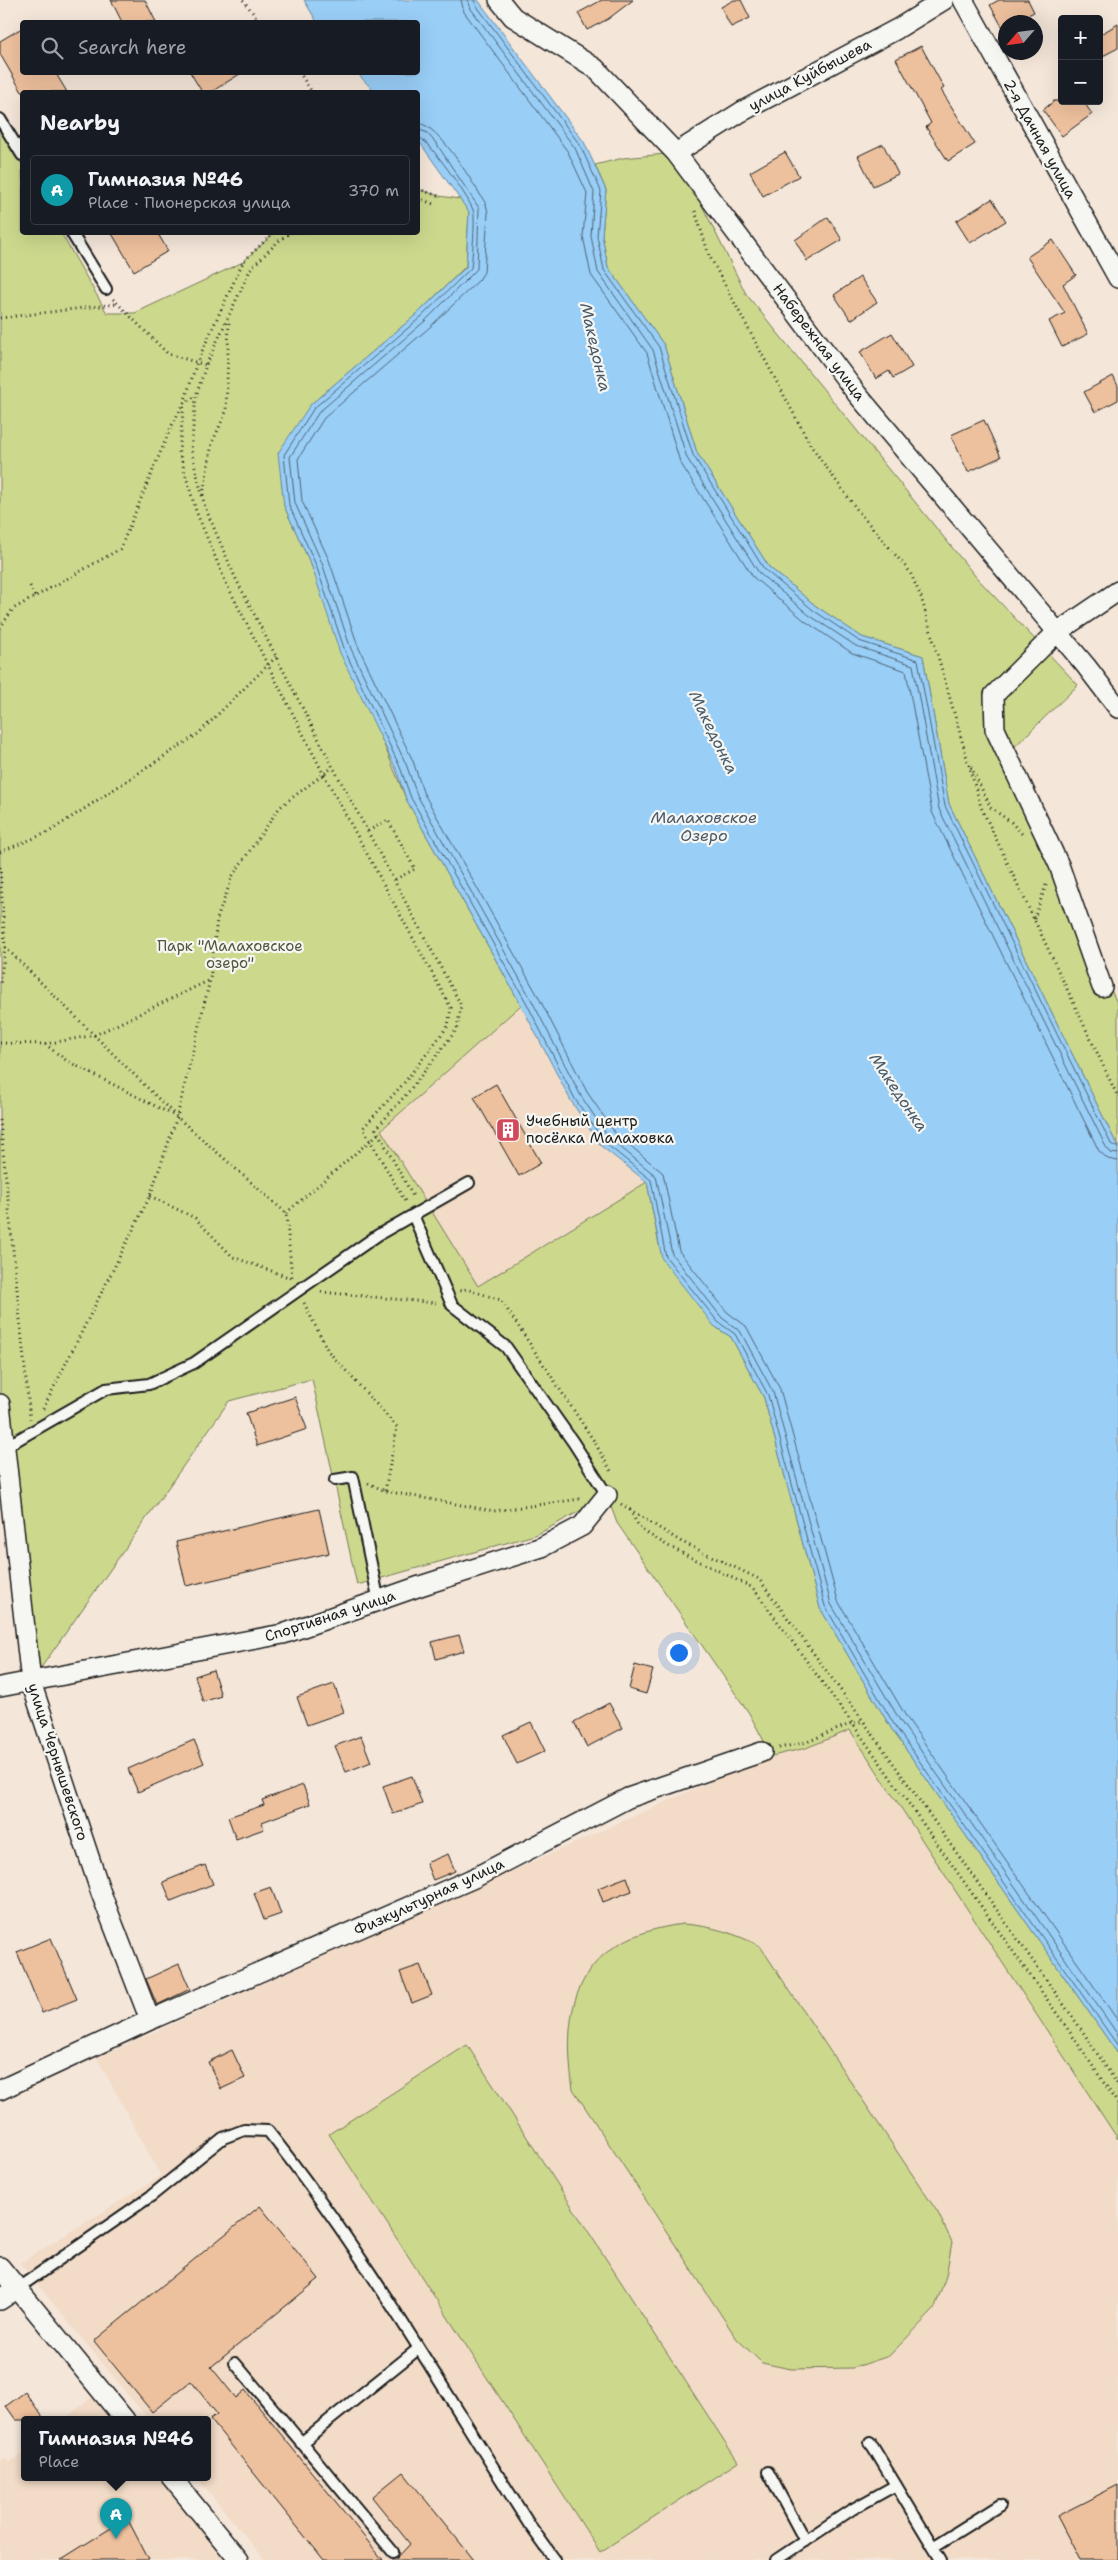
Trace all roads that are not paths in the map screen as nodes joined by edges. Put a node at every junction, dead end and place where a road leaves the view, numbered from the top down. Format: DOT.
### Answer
graph roads {
  1 [pos="499,0"];
  2 [pos="944,0"];
  3 [pos="963,0"];
  4 [pos="0,119"];
  5 [pos="20,152"];
  6 [pos="676,154"];
  7 [pos="73,235"];
  8 [pos="1118,278"];
  9 [pos="106,289"];
  10 [pos="1118,590"];
  11 [pos="1056,633"];
  12 [pos="1118,708"];
  13 [pos="1102,987"];
  14 [pos="469,1183"];
  15 [pos="417,1212"];
  16 [pos="0,1404"];
  17 [pos="3,1447"];
  18 [pos="335,1480"];
  19 [pos="615,1497"];
  20 [pos="379,1602"];
  21 [pos="30,1682"];
  22 [pos="0,1687"];
  23 [pos="762,1752"];
  24 [pos="150,2020"];
  25 [pos="0,2090"];
  26 [pos="0,2268"];
  27 [pos="18,2288"];
  28 [pos="0,2300"];
  29 [pos="418,2349"];
  30 [pos="235,2363"];
  31 [pos="122,2416"];
  32 [pos="301,2442"];
  33 [pos="870,2442"];
  34 [pos="768,2472"];
  35 [pos="174,2481"];
  36 [pos="896,2485"];
  37 [pos="1000,2505"];
  38 [pos="805,2541"];
  39 [pos="933,2547"];
  40 [pos="393,2552"];
  41 [pos="239,2560"];
  42 [pos="555,2560"];
  43 [pos="776,2560"];
  44 [pos="941,2560"];
  1 -- 6 [label="street, Набережная улица"];
  2 -- 6 [label="street, улица Куйбышева"];
  3 -- 8 [label="street, 2-я Дачная улица"];
  4 -- 5 [label="lane"];
  6 -- 11 [label="street, Набережная улица"];
  7 -- 9 [label="lane"];
  10 -- 11 [label="street"];
  11 -- 12 [label="street, Набережная улица"];
  11 -- 13 [label="street"];
  14 -- 15 [label="lane"];
  15 -- 17 [label="lane"];
  15 -- 19 [label="lane"];
  16 -- 17 [label="street, улица Чернышевского"];
  17 -- 21 [label="street, улица Чернышевского"];
  18 -- 20 [label="lane"];
  19 -- 20 [label="street, Спортивная улица"];
  20 -- 21 [label="street, Спортивная улица"];
  21 -- 22 [label="street, Спортивная улица"];
  21 -- 24 [label="street, улица Чернышевского"];
  23 -- 24 [label="street, Физкультурная улица"];
  24 -- 25 [label="street, Физкультурная улица"];
  26 -- 27 [label="street"];
  27 -- 28 [label="street"];
  27 -- 29 [label="lane"];
  27 -- 31 [label="street"];
  29 -- 32 [label="lane"];
  29 -- 42 [label="lane"];
  30 -- 32 [label="lane"];
  32 -- 40 [label="lane"];
  33 -- 36 [label="lane"];
  34 -- 38 [label="lane"];
  35 -- 41 [label="street"];
  36 -- 38 [label="lane"];
  36 -- 39 [label="lane"];
  37 -- 39 [label="lane"];
  38 -- 43 [label="lane"];
  39 -- 44 [label="lane"];
}
